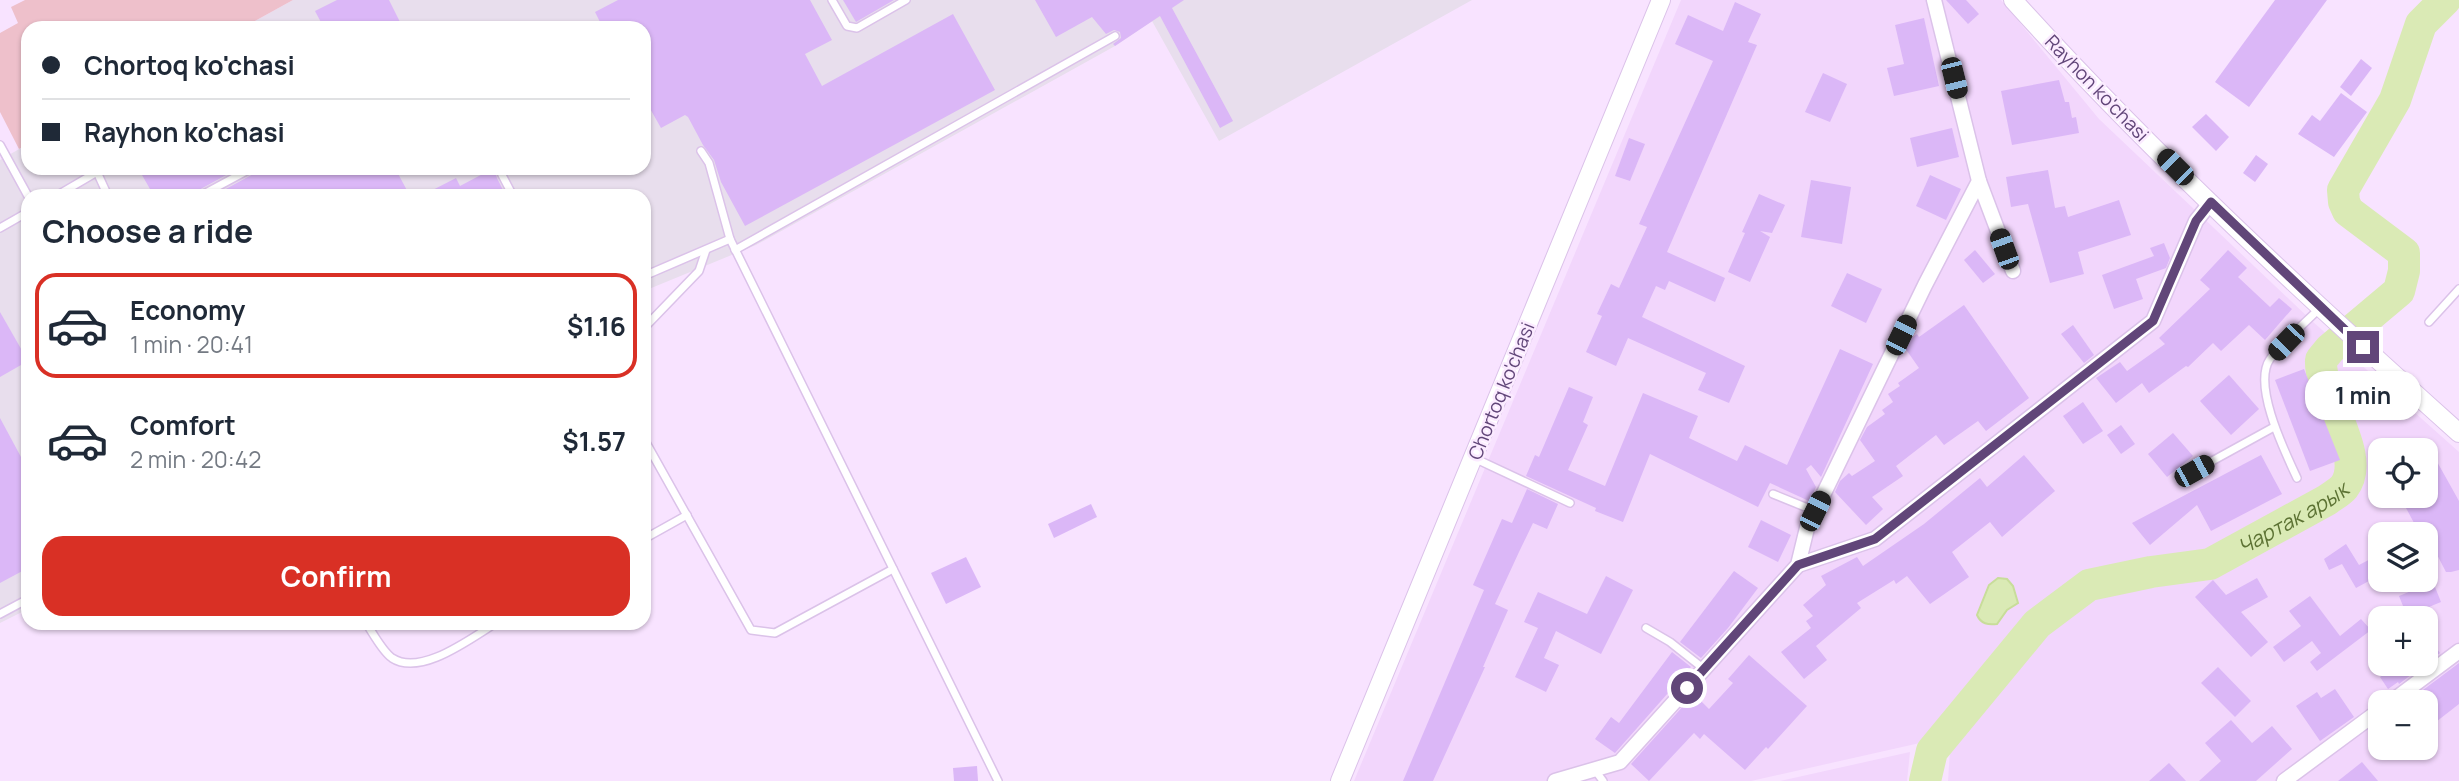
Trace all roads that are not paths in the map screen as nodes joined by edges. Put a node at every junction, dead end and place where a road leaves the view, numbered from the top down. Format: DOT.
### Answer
graph roads {
  1 [pos="832,0"];
  2 [pos="906,0"];
  3 [pos="1661,0"];
  4 [pos="1934,0"];
  5 [pos="2013,0"];
  6 [pos="1115,36"];
  7 [pos="0,145"];
  8 [pos="701,151"];
  9 [pos="89,175"];
  10 [pos="239,175"];
  11 [pos="502,175"];
  12 [pos="1979,181"];
  13 [pos="24,189"];
  14 [pos="67,189"];
  15 [pos="213,189"];
  16 [pos="509,189"];
  17 [pos="2211,202"];
  18 [pos="21,216"];
  19 [pos="0,228"];
  20 [pos="730,239"];
  21 [pos="706,250"];
  22 [pos="735,250"];
  23 [pos="2013,271"];
  24 [pos="651,273"];
  25 [pos="2459,289"];
  26 [pos="2320,307"];
  27 [pos="651,321"];
  28 [pos="2429,322"];
  29 [pos="2274,427"];
  30 [pos="2459,433"];
  31 [pos="651,451"];
  32 [pos="1473,458"];
  33 [pos="2194,471"];
  34 [pos="2297,478"];
  35 [pos="1773,494"];
  36 [pos="1570,503"];
  37 [pos="1815,511"];
  38 [pos="687,515"];
  39 [pos="651,536"];
  40 [pos="1798,565"];
  41 [pos="893,569"];
  42 [pos="21,603"];
  43 [pos="0,614"];
  44 [pos="1646,628"];
  45 [pos="371,630"];
  46 [pos="484,630"];
  47 [pos="2459,651"];
  48 [pos="1704,669"];
  49 [pos="2407,690"];
  50 [pos="2368,719"];
  51 [pos="1599,775"];
  52 [pos="998,781"];
  53 [pos="1340,781"];
  54 [pos="1555,781"];
  55 [pos="2284,781"];
  1 -- 2 [label="lane"];
  3 -- 32 [label="street, Chortoq ko'chasi"];
  4 -- 12 [label="street"];
  5 -- 17 [label="street, Rayhon ko'chasi"];
  6 -- 22 [label="lane"];
  7 -- 13 [label="lane"];
  8 -- 20 [label="lane"];
  9 -- 14 [label="lane"];
  10 -- 15 [label="lane"];
  11 -- 16 [label="lane"];
  12 -- 23 [label="street"];
  12 -- 37 [label="street"];
  17 -- 26 [label="street, Rayhon ko'chasi"];
  17 -- 40 [label="street"];
  18 -- 19 [label="lane"];
  20 -- 21 [label="lane"];
  20 -- 22 [label="lane"];
  21 -- 24 [label="lane"];
  21 -- 27 [label="lane"];
  22 -- 41 [label="lane"];
  25 -- 28 [label="lane"];
  26 -- 29 [label="lane"];
  26 -- 30 [label="street, Rayhon ko'chasi"];
  29 -- 33 [label="lane"];
  29 -- 34 [label="lane"];
  31 -- 38 [label="lane"];
  32 -- 36 [label="lane"];
  32 -- 53 [label="street, Chortoq ko'chasi"];
  35 -- 37 [label="lane"];
  37 -- 40 [label="street"];
  38 -- 39 [label="lane"];
  38 -- 41 [label="lane"];
  40 -- 48 [label="street"];
  41 -- 52 [label="lane"];
  42 -- 43 [label="lane"];
  44 -- 48 [label="lane"];
  45 -- 46 [label="lane"];
  47 -- 49 [label="street"];
  48 -- 51 [label="street"];
  50 -- 55 [label="street"];
  51 -- 54 [label="street"];
}
